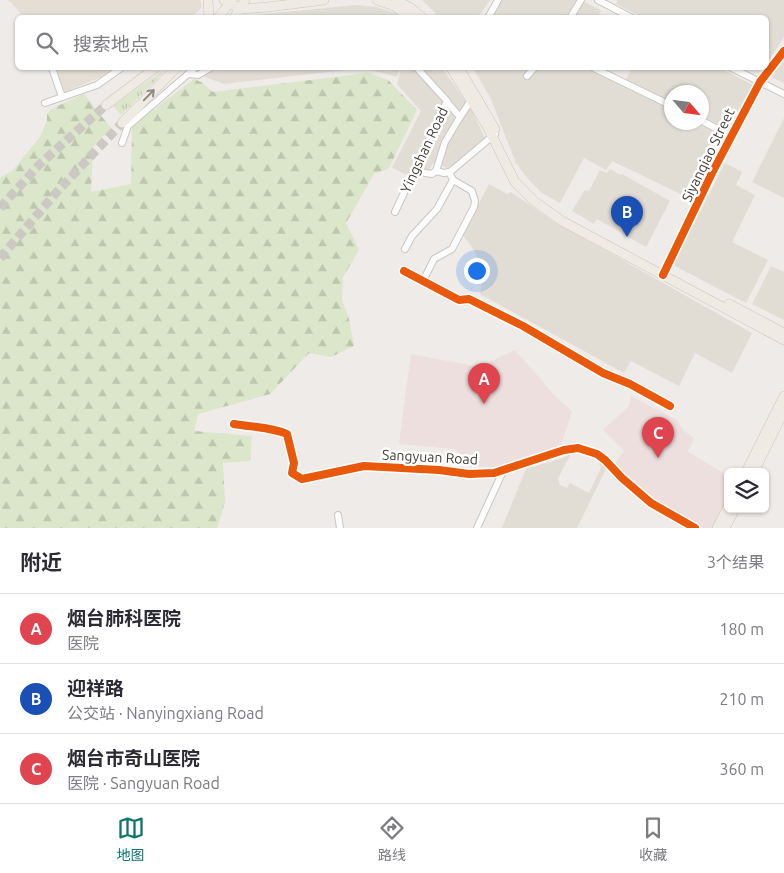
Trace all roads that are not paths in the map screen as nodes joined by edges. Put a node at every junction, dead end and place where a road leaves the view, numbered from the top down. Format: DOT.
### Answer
graph roads {
  1 [pos="208,0"];
  2 [pos="324,0"];
  3 [pos="377,0"];
  4 [pos="396,0"];
  5 [pos="498,0"];
  6 [pos="581,0"];
  7 [pos="598,0"];
  8 [pos="229,1"];
  9 [pos="611,3"];
  10 [pos="244,8"];
  11 [pos="209,15"];
  12 [pos="220,15"];
  13 [pos="408,15"];
  14 [pos="419,15"];
  15 [pos="490,15"];
  16 [pos="572,15"];
  17 [pos="628,15"];
  18 [pos="784,50"];
  19 [pos="53,70"];
  20 [pos="118,70"];
  21 [pos="152,70"];
  22 [pos="174,70"];
  23 [pos="193,70"];
  24 [pos="207,70"];
  25 [pos="420,70"];
  26 [pos="452,70"];
  27 [pos="461,70"];
  28 [pos="532,70"];
  29 [pos="598,70"];
  30 [pos="736,70"];
  31 [pos="189,74"];
  32 [pos="527,76"];
  33 [pos="760,82"];
  34 [pos="784,94"];
  35 [pos="62,97"];
  36 [pos="472,99"];
  37 [pos="664,102"];
  38 [pos="45,103"];
  39 [pos="448,103"];
  40 [pos="106,105"];
  41 [pos="460,117"];
  42 [pos="122,123"];
  43 [pos="709,125"];
  44 [pos="495,134"];
  45 [pos="731,136"];
  46 [pos="122,143"];
  47 [pos="415,169"];
  48 [pos="436,170"];
  49 [pos="449,172"];
  50 [pos="453,180"];
  51 [pos="395,212"];
  52 [pos="405,249"];
  53 [pos="404,271"];
  54 [pos="664,273"];
  55 [pos="423,281"];
  56 [pos="784,333"];
  57 [pos="784,340"];
  58 [pos="784,396"];
  59 [pos="670,406"];
  60 [pos="784,411"];
  61 [pos="234,424"];
  62 [pos="748,468"];
  63 [pos="756,468"];
  64 [pos="504,469"];
  65 [pos="725,513"];
  66 [pos="733,513"];
  67 [pos="338,515"];
  68 [pos="340,528"];
  69 [pos="477,528"];
  70 [pos="695,528"];
  71 [pos="717,528"];
  72 [pos="726,528"];
  1 -- 11 [label="main road"];
  2 -- 10 [label="main road"];
  3 -- 13 [label="main road"];
  4 -- 14 [label="main road"];
  5 -- 15 [label="street"];
  6 -- 16 [label="street"];
  7 -- 9 [label="street"];
  8 -- 10 [label="main road"];
  8 -- 12 [label="main road"];
  9 -- 17 [label="street"];
  18 -- 33 [label="street, Siyanqiao Street"];
  19 -- 35 [label="street"];
  20 -- 35 [label="street"];
  21 -- 40 [label="main road"];
  42 -- 22 [label="main road, one-way"];
  23 -- 31 [label="street"];
  24 -- 31 [label="street"];
  25 -- 47 [label="street, Yingshan Road"];
  26 -- 36 [label="main road"];
  27 -- 44 [label="main road"];
  28 -- 32 [label="street"];
  29 -- 37 [label="street"];
  30 -- 33 [label="street"];
  31 -- 46 [label="street"];
  33 -- 34 [label="street"];
  33 -- 45 [label="street, Siyanqiao Street"];
  35 -- 38 [label="street"];
  36 -- 41 [label="street"];
  36 -- 44 [label="main road"];
  39 -- 41 [label="street"];
  41 -- 48 [label="street"];
  43 -- 45 [label="street"];
  44 -- 49 [label="street"];
  44 -- 54 [label="main road"];
  45 -- 54 [label="street, Siyanqiao Street"];
  47 -- 48 [label="street"];
  47 -- 51 [label="street, Yingshan Road"];
  48 -- 49 [label="street"];
  49 -- 50 [label="street"];
  50 -- 52 [label="street"];
  50 -- 55 [label="street"];
  53 -- 55 [label="street"];
  54 -- 56 [label="main road"];
  54 -- 57 [label="main road"];
  55 -- 59 [label="street"];
  58 -- 62 [label="main road"];
  60 -- 63 [label="main road"];
  61 -- 64 [label="street, Sangyuan Road"];
  64 -- 69 [label="street"];
  64 -- 70 [label="street, Sangyuan Road"];
  65 -- 71 [label="main road"];
  66 -- 72 [label="main road"];
  67 -- 68 [label="street"];
}
